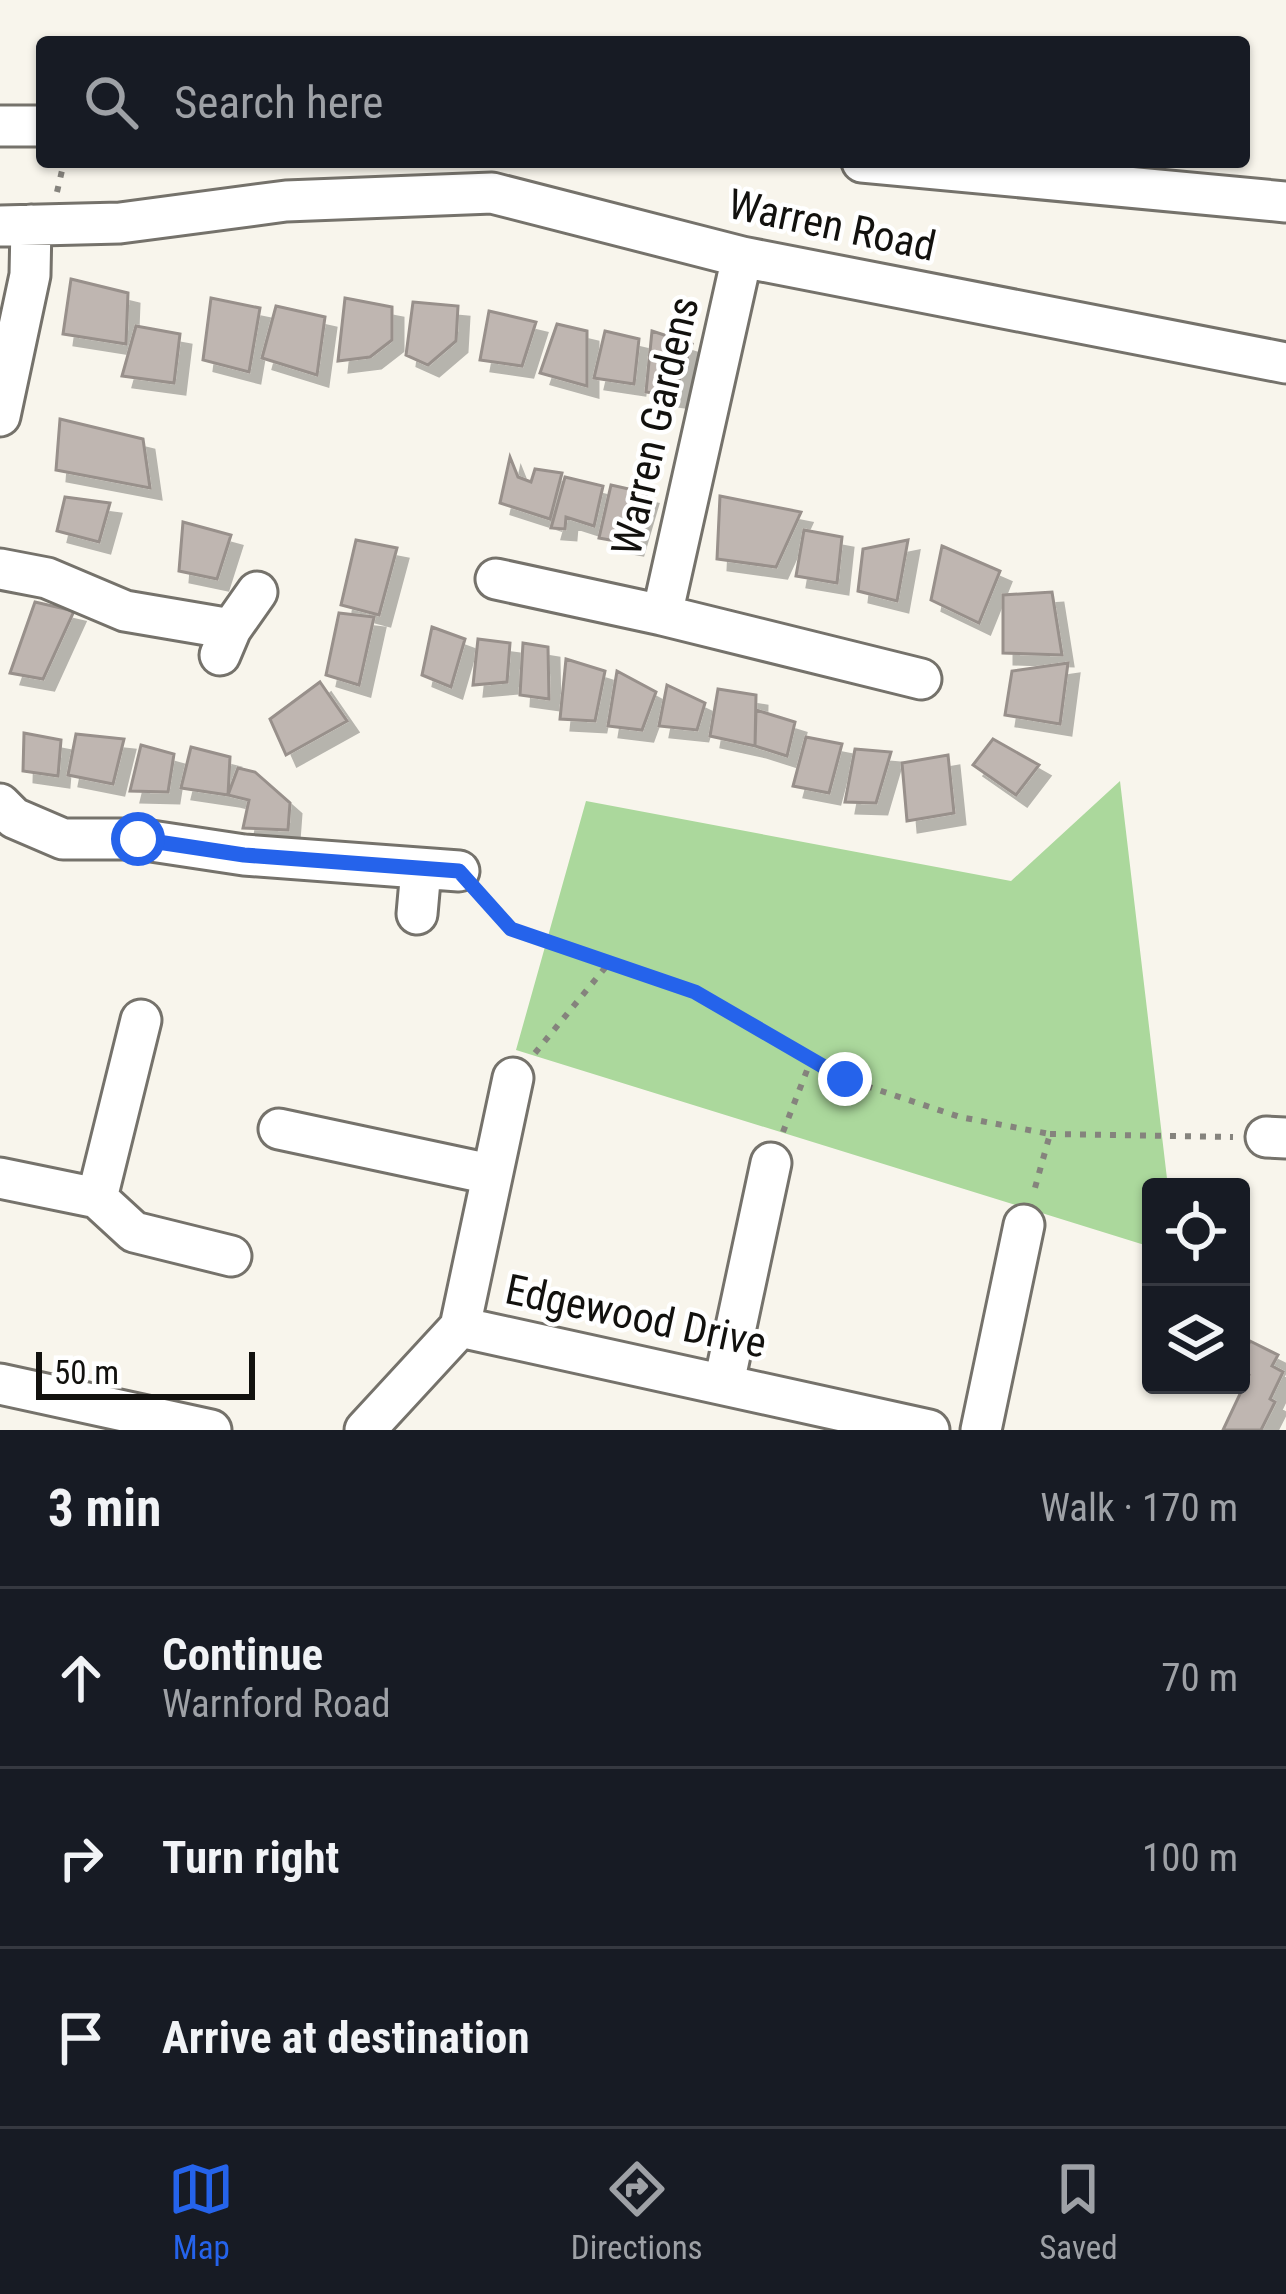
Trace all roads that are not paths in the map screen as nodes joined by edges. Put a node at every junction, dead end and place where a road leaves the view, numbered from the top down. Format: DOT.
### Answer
graph roads {
  1 [pos="0,126"];
  2 [pos="36,126"];
  3 [pos="926,168"];
  4 [pos="1286,202"];
  5 [pos="16,226"];
  6 [pos="742,257"];
  7 [pos="1286,363"];
  8 [pos="0,416"];
  9 [pos="0,569"];
  10 [pos="496,579"];
  11 [pos="257,592"];
  12 [pos="662,615"];
  13 [pos="921,679"];
  14 [pos="0,804"];
  15 [pos="417,914"];
  16 [pos="141,1020"];
  17 [pos="513,1078"];
  18 [pos="279,1129"];
  19 [pos="771,1163"];
  20 [pos="490,1174"];
  21 [pos="0,1178"];
  22 [pos="97,1198"];
  23 [pos="1024,1225"];
  24 [pos="231,1256"];
  25 [pos="460,1327"];
  26 [pos="724,1383"];
  27 [pos="0,1384"];
  28 [pos="211,1430"];
  29 [pos="365,1430"];
  30 [pos="929,1430"];
  31 [pos="981,1430"];
  1 -- 2 [label="street"];
  3 -- 4 [label="street, Warren Road"];
  5 -- 6 [label="street, Warren Road"];
  5 -- 8 [label="street"];
  6 -- 7 [label="street, Warren Road"];
  6 -- 12 [label="street, Warren Gardens"];
  9 -- 11 [label="street"];
  10 -- 12 [label="street, Warren Gardens"];
  12 -- 13 [label="street, Warren Gardens"];
  14 -- 15 [label="street"];
  16 -- 22 [label="street"];
  17 -- 20 [label="street"];
  18 -- 20 [label="street"];
  19 -- 26 [label="street"];
  20 -- 25 [label="street"];
  21 -- 22 [label="street"];
  22 -- 24 [label="street"];
  23 -- 31 [label="street"];
  25 -- 26 [label="street, Edgewood Drive"];
  25 -- 29 [label="street, Edgewood Drive"];
  26 -- 30 [label="street, Edgewood Drive"];
  27 -- 28 [label="street"];
}
